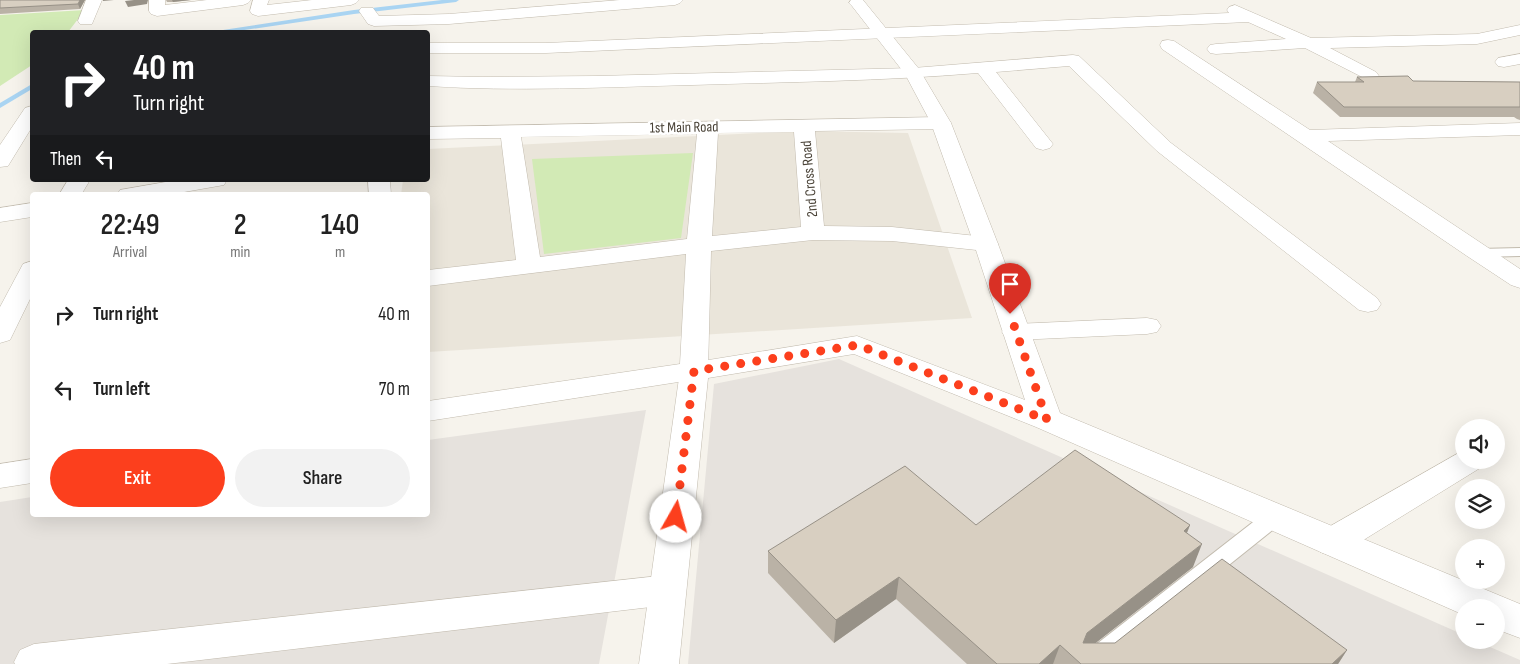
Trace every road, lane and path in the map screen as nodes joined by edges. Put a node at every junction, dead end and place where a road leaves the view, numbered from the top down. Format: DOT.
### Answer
graph roads {
  1 [pos="94,0"];
  2 [pos="243,0"];
  3 [pos="261,0"];
  4 [pos="351,0"];
  5 [pos="669,0"];
  6 [pos="862,1"];
  7 [pos="1218,3"];
  8 [pos="157,5"];
  9 [pos="367,11"];
  10 [pos="1251,17"];
  11 [pos="86,21"];
  12 [pos="407,26"];
  13 [pos="1520,30"];
  14 [pos="882,33"];
  15 [pos="1308,43"];
  16 [pos="1168,44"];
  17 [pos="430,48"];
  18 [pos="1216,49"];
  19 [pos="984,67"];
  20 [pos="913,73"];
  21 [pos="1370,76"];
  22 [pos="430,81"];
  23 [pos="30,115"];
  24 [pos="941,124"];
  25 [pos="804,125"];
  26 [pos="708,127"];
  27 [pos="1520,129"];
  28 [pos="510,131"];
  29 [pos="430,133"];
  30 [pos="1305,136"];
  31 [pos="1044,144"];
  32 [pos="0,161"];
  33 [pos="204,182"];
  34 [pos="146,192"];
  35 [pos="30,210"];
  36 [pos="0,215"];
  37 [pos="813,233"];
  38 [pos="986,244"];
  39 [pos="699,245"];
  40 [pos="1520,252"];
  41 [pos="1479,254"];
  42 [pos="529,266"];
  43 [pos="30,273"];
  44 [pos="430,278"];
  45 [pos="1520,280"];
  46 [pos="1368,304"];
  47 [pos="1147,326"];
  48 [pos="1016,332"];
  49 [pos="0,334"];
  50 [pos="694,371"];
  51 [pos="430,411"];
  52 [pos="1047,420"];
  53 [pos="1455,468"];
  54 [pos="30,471"];
  55 [pos="0,476"];
  56 [pos="1273,518"];
  57 [pos="1332,542"];
  58 [pos="668,590"];
  59 [pos="1466,599"];
  60 [pos="1505,616"];
  61 [pos="1520,622"];
  62 [pos="34,662"];
  63 [pos="659,664"];
  64 [pos="1088,664"];
  1 -- 11 [label="street"];
  2 -- 8 [label="street"];
  3 -- 4 [label="street"];
  5 -- 12 [label="street"];
  6 -- 14 [label="street"];
  7 -- 10 [label="street"];
  9 -- 12 [label="street"];
  10 -- 14 [label="street"];
  10 -- 15 [label="street"];
  13 -- 15 [label="street"];
  14 -- 17 [label="street"];
  14 -- 20 [label="street"];
  15 -- 18 [label="street"];
  15 -- 21 [label="street"];
  16 -- 30 [label="street"];
  19 -- 20 [label="street"];
  19 -- 31 [label="street"];
  19 -- 46 [label="street"];
  20 -- 22 [label="street"];
  20 -- 24 [label="street"];
  23 -- 32 [label="street"];
  24 -- 25 [label="street, 1st Main Road"];
  24 -- 38 [label="street"];
  25 -- 26 [label="street, 1st Main Road"];
  25 -- 37 [label="street, 2nd Cross Road"];
  26 -- 28 [label="street, 1st Main Road"];
  26 -- 39 [label="street"];
  27 -- 30 [label="street"];
  28 -- 29 [label="street, 1st Main Road"];
  28 -- 42 [label="street"];
  30 -- 41 [label="street"];
  33 -- 34 [label="street"];
  35 -- 36 [label="street"];
  37 -- 38 [label="street"];
  37 -- 39 [label="street"];
  38 -- 48 [label="street"];
  39 -- 42 [label="street"];
  39 -- 50 [label="street"];
  40 -- 41 [label="lane"];
  41 -- 45 [label="street"];
  42 -- 44 [label="street"];
  43 -- 49 [label="street"];
  47 -- 48 [label="street"];
  48 -- 52 [label="street"];
  50 -- 51 [label="street"];
  50 -- 52 [label="street"];
  50 -- 58 [label="street"];
  52 -- 56 [label="street"];
  53 -- 57 [label="street"];
  54 -- 55 [label="street"];
  56 -- 57 [label="street"];
  56 -- 64 [label="lane"];
  57 -- 59 [label="street"];
  58 -- 62 [label="street"];
  58 -- 63 [label="street"];
  60 -- 61 [label="street"];
}
